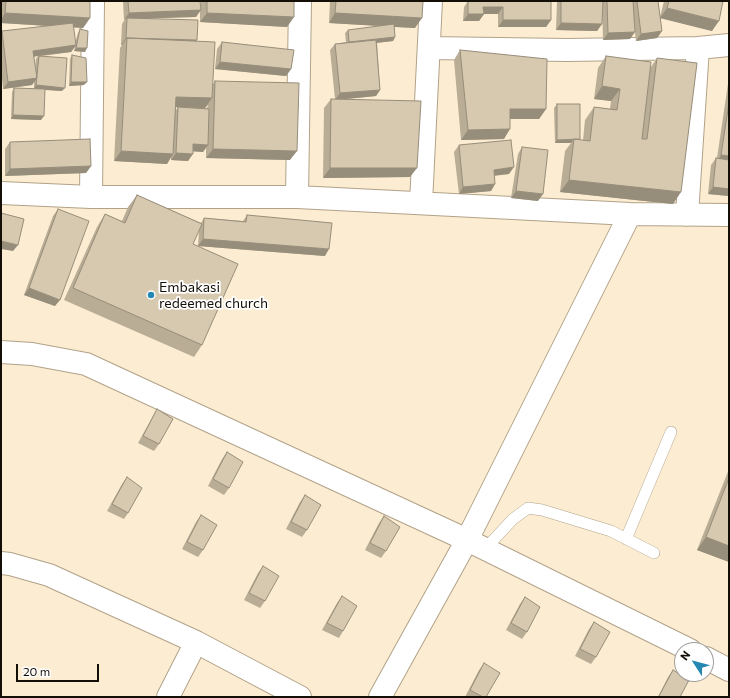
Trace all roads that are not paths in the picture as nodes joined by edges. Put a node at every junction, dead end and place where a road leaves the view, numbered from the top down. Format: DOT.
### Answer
graph roads {
  1 [pos="93,1"];
  2 [pos="300,1"];
  3 [pos="431,1"];
  4 [pos="729,45"];
  5 [pos="429,48"];
  6 [pos="698,48"];
  7 [pos="1,193"];
  8 [pos="91,197"];
  9 [pos="297,197"];
  10 [pos="421,203"];
  11 [pos="630,214"];
  12 [pos="686,215"];
  13 [pos="729,215"];
  14 [pos="1,352"];
  15 [pos="671,432"];
  16 [pos="626,539"];
  17 [pos="476,544"];
  18 [pos="654,553"];
  19 [pos="1,563"];
  20 [pos="196,642"];
  21 [pos="674,642"];
  22 [pos="714,662"];
  23 [pos="729,670"];
  24 [pos="168,697"];
  25 [pos="300,697"];
  26 [pos="380,697"];
  1 -- 8 [label="street"];
  2 -- 9 [label="street"];
  3 -- 5 [label="street"];
  4 -- 6 [label="street"];
  5 -- 6 [label="street"];
  5 -- 10 [label="street"];
  6 -- 12 [label="street"];
  7 -- 8 [label="street"];
  8 -- 9 [label="street"];
  9 -- 10 [label="street"];
  10 -- 11 [label="street"];
  11 -- 12 [label="street"];
  11 -- 17 [label="street"];
  12 -- 13 [label="street"];
  14 -- 17 [label="street"];
  15 -- 16 [label="lane"];
  16 -- 17 [label="lane"];
  16 -- 18 [label="lane"];
  17 -- 21 [label="street"];
  17 -- 26 [label="street"];
  19 -- 20 [label="street"];
  20 -- 24 [label="street"];
  20 -- 25 [label="street"];
  22 -- 23 [label="street"];
}
